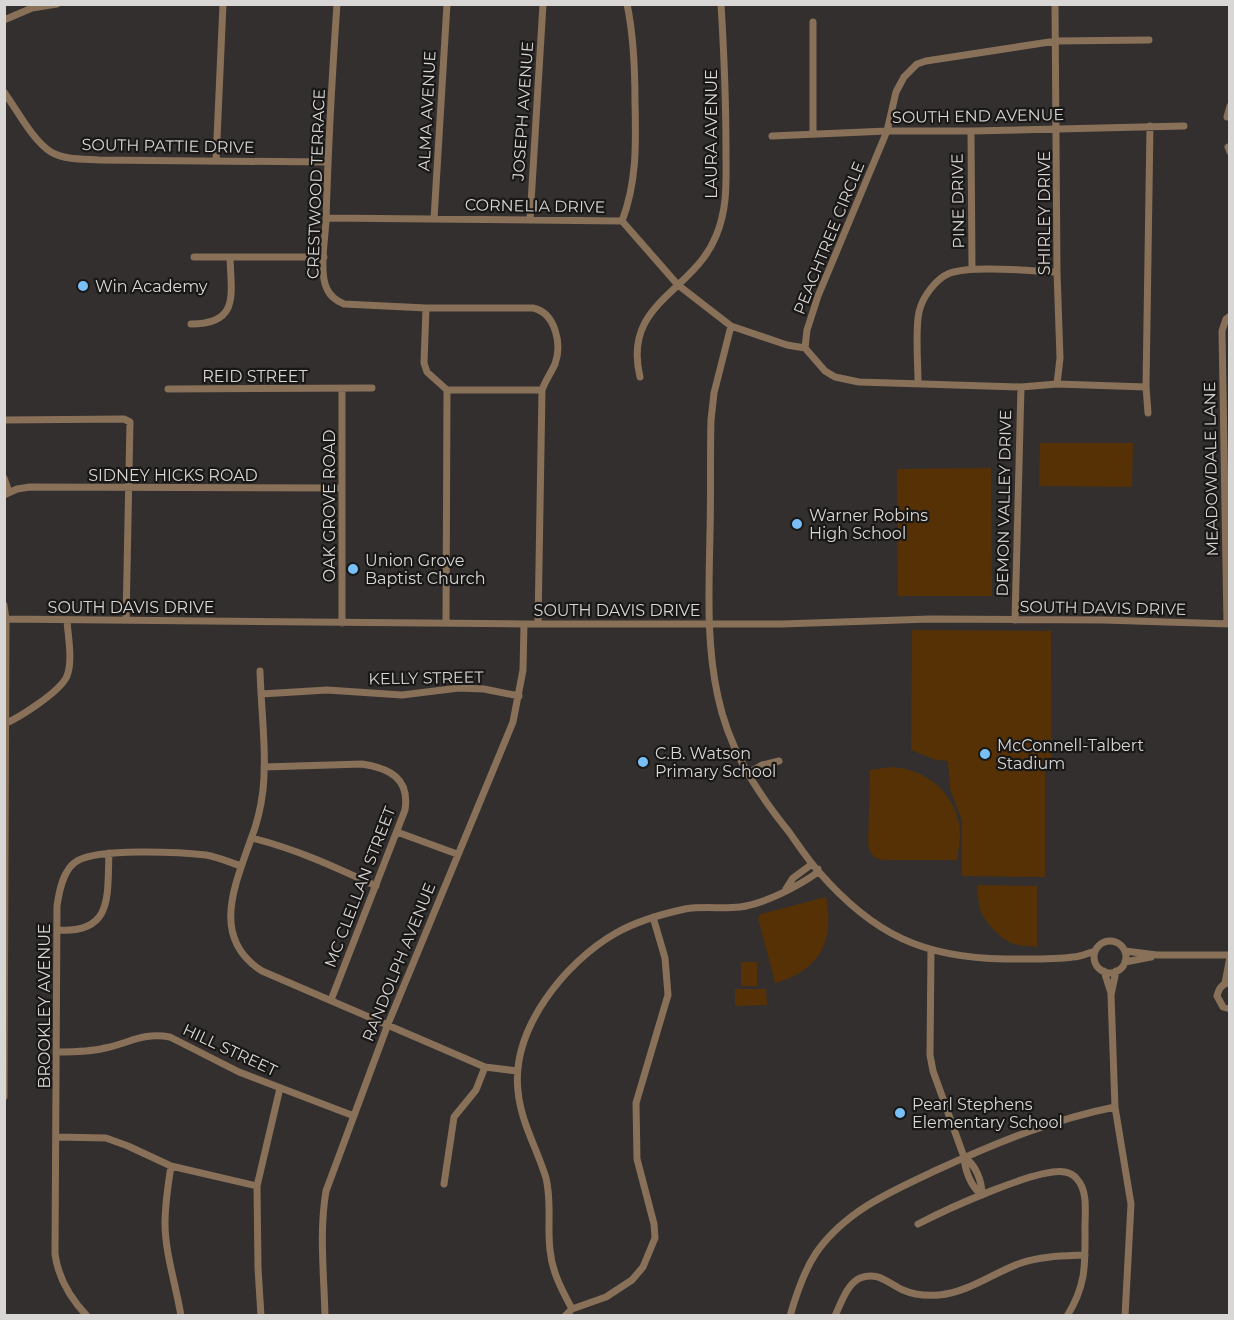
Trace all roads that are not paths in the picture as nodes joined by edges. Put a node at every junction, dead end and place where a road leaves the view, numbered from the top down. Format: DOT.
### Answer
graph roads {
  1 [pos="57,4"];
  2 [pos="222,4"];
  3 [pos="337,4"];
  4 [pos="447,4"];
  5 [pos="543,4"];
  6 [pos="627,4"];
  7 [pos="722,4"];
  8 [pos="1055,4"];
  9 [pos="4,20"];
  10 [pos="813,22"];
  11 [pos="1149,40"];
  12 [pos="1056,41"];
  13 [pos="4,92"];
  14 [pos="1230,106"];
  15 [pos="1227,117"];
  16 [pos="1150,126"];
  17 [pos="1184,126"];
  18 [pos="1057,128"];
  19 [pos="887,131"];
  20 [pos="970,131"];
  21 [pos="813,134"];
  22 [pos="772,136"];
  23 [pos="216,161"];
  24 [pos="327,162"];
  25 [pos="326,218"];
  26 [pos="434,219"];
  27 [pos="530,219"];
  28 [pos="622,221"];
  29 [pos="194,257"];
  30 [pos="230,257"];
  31 [pos="324,257"];
  32 [pos="972,269"];
  33 [pos="1057,272"];
  34 [pos="678,285"];
  35 [pos="426,308"];
  36 [pos="1230,316"];
  37 [pos="191,324"];
  38 [pos="731,326"];
  39 [pos="805,348"];
  40 [pos="640,377"];
  41 [pos="918,382"];
  42 [pos="1057,384"];
  43 [pos="1021,387"];
  44 [pos="1146,387"];
  45 [pos="372,388"];
  46 [pos="168,389"];
  47 [pos="342,390"];
  48 [pos="447,390"];
  49 [pos="542,390"];
  50 [pos="1148,413"];
  51 [pos="4,420"];
  52 [pos="4,478"];
  53 [pos="342,488"];
  54 [pos="129,489"];
  55 [pos="7,494"];
  56 [pos="4,605"];
  57 [pos="5,619"];
  58 [pos="67,620"];
  59 [pos="126,620"];
  60 [pos="1015,620"];
  61 [pos="342,622"];
  62 [pos="446,623"];
  63 [pos="710,623"];
  64 [pos="524,624"];
  65 [pos="538,624"];
  66 [pos="1228,624"];
  67 [pos="260,671"];
  68 [pos="261,694"];
  69 [pos="519,696"];
  70 [pos="5,724"];
  71 [pos="779,762"];
  72 [pos="264,767"];
  73 [pos="747,774"];
  74 [pos="5,828"];
  75 [pos="397,832"];
  76 [pos="252,838"];
  77 [pos="109,853"];
  78 [pos="457,854"];
  79 [pos="812,864"];
  80 [pos="241,866"];
  81 [pos="818,872"];
  82 [pos="376,886"];
  83 [pos="786,889"];
  84 [pos="653,917"];
  85 [pos="57,930"];
  86 [pos="931,951"];
  87 [pos="1095,951"];
  88 [pos="1125,951"];
  89 [pos="1156,956"];
  90 [pos="1230,956"];
  91 [pos="1076,957"];
  92 [pos="1125,962"];
  93 [pos="1095,963"];
  94 [pos="1104,971"];
  95 [pos="1116,971"];
  96 [pos="1227,982"];
  97 [pos="1111,995"];
  98 [pos="332,1000"];
  99 [pos="1230,1009"];
  100 [pos="388,1024"];
  101 [pos="57,1052"];
  102 [pos="485,1067"];
  103 [pos="517,1071"];
  104 [pos="280,1088"];
  105 [pos="4,1097"];
  106 [pos="1115,1107"];
  107 [pos="354,1116"];
  108 [pos="57,1137"];
  109 [pos="964,1157"];
  110 [pos="171,1166"];
  111 [pos="444,1184"];
  112 [pos="257,1186"];
  113 [pos="982,1195"];
  114 [pos="918,1224"];
  115 [pos="1085,1255"];
  116 [pos="572,1309"];
  117 [pos="87,1316"];
  118 [pos="181,1316"];
  119 [pos="261,1316"];
  120 [pos="325,1316"];
  121 [pos="565,1316"];
  122 [pos="790,1316"];
  123 [pos="835,1316"];
  124 [pos="1067,1316"];
  125 [pos="1125,1316"];
  1 -- 9 [label="street"];
  2 -- 23 [label="street"];
  3 -- 24 [label="street, CRESTWOOD TERRACE"];
  4 -- 26 [label="street, ALMA AVENUE"];
  5 -- 27 [label="street, JOSEPH AVENUE"];
  6 -- 28 [label="street"];
  7 -- 34 [label="street, LAURA AVENUE"];
  8 -- 12 [label="street, SHIRLEY DRIVE"];
  10 -- 21 [label="street"];
  11 -- 12 [label="street, PEACHTREE CIRCLE"];
  12 -- 18 [label="street, SHIRLEY DRIVE"];
  12 -- 19 [label="street, PEACHTREE CIRCLE"];
  13 -- 23 [label="street, SOUTH PATTIE DRIVE"];
  14 -- 15 [label="street"];
  16 -- 17 [label="street, SOUTH END AVENUE"];
  16 -- 18 [label="street, SOUTH END AVENUE"];
  16 -- 44 [label="street"];
  18 -- 20 [label="street, SOUTH END AVENUE"];
  18 -- 33 [label="street, SHIRLEY DRIVE"];
  19 -- 20 [label="street, SOUTH END AVENUE"];
  19 -- 21 [label="street, SOUTH END AVENUE"];
  19 -- 39 [label="street, PEACHTREE CIRCLE"];
  20 -- 32 [label="street, PINE DRIVE"];
  21 -- 22 [label="street, SOUTH END AVENUE"];
  23 -- 24 [label="street, SOUTH PATTIE DRIVE"];
  24 -- 25 [label="street, CRESTWOOD TERRACE"];
  25 -- 26 [label="street, CORNELIA DRIVE"];
  25 -- 31 [label="street, CRESTWOOD TERRACE"];
  26 -- 27 [label="street, CORNELIA DRIVE"];
  27 -- 28 [label="street, CORNELIA DRIVE"];
  28 -- 34 [label="street, CORNELIA DRIVE"];
  29 -- 30 [label="street"];
  30 -- 31 [label="street"];
  30 -- 37 [label="street"];
  31 -- 35 [label="street, CRESTWOOD TERRACE"];
  32 -- 33 [label="street"];
  32 -- 41 [label="street"];
  33 -- 42 [label="street, SHIRLEY DRIVE"];
  34 -- 38 [label="street, CORNELIA DRIVE"];
  34 -- 40 [label="street, LAURA AVENUE"];
  35 -- 48 [label="street"];
  35 -- 49 [label="street, CRESTWOOD TERRACE"];
  36 -- 66 [label="street, MEADOWDALE LANE"];
  38 -- 39 [label="street, CORNELIA DRIVE"];
  38 -- 63 [label="street"];
  39 -- 41 [label="street"];
  41 -- 43 [label="street"];
  42 -- 43 [label="street"];
  42 -- 44 [label="street"];
  43 -- 60 [label="street, DEMON VALLEY DRIVE"];
  44 -- 50 [label="street"];
  45 -- 47 [label="street, REID STREET"];
  46 -- 47 [label="street, REID STREET"];
  47 -- 53 [label="street, OAK GROVE ROAD"];
  48 -- 49 [label="street"];
  48 -- 62 [label="street"];
  49 -- 65 [label="street, CRESTWOOD TERRACE"];
  51 -- 54 [label="street"];
  52 -- 55 [label="street"];
  53 -- 54 [label="street, SIDNEY HICKS ROAD"];
  53 -- 61 [label="street, OAK GROVE ROAD"];
  54 -- 55 [label="street, SIDNEY HICKS ROAD"];
  54 -- 59 [label="street"];
  56 -- 57 [label="street"];
  57 -- 58 [label="street, SOUTH DAVIS DRIVE"];
  57 -- 70 [label="street"];
  58 -- 59 [label="street, SOUTH DAVIS DRIVE"];
  58 -- 70 [label="street"];
  59 -- 61 [label="street, SOUTH DAVIS DRIVE"];
  60 -- 63 [label="street, SOUTH DAVIS DRIVE"];
  60 -- 66 [label="street, SOUTH DAVIS DRIVE"];
  61 -- 62 [label="street, SOUTH DAVIS DRIVE"];
  62 -- 64 [label="street, SOUTH DAVIS DRIVE"];
  63 -- 65 [label="street, SOUTH DAVIS DRIVE"];
  63 -- 73 [label="street"];
  64 -- 65 [label="street, SOUTH DAVIS DRIVE"];
  64 -- 69 [label="street, RANDOLPH AVENUE"];
  67 -- 68 [label="street"];
  68 -- 69 [label="street, KELLY STREET"];
  68 -- 72 [label="street"];
  69 -- 78 [label="street, RANDOLPH AVENUE"];
  70 -- 74 [label="street"];
  71 -- 73 [label="street"];
  72 -- 75 [label="street, MC CLELLAN STREET"];
  72 -- 76 [label="street"];
  73 -- 79 [label="street"];
  74 -- 105 [label="street"];
  75 -- 78 [label="street"];
  75 -- 82 [label="street, MC CLELLAN STREET"];
  76 -- 80 [label="street"];
  76 -- 82 [label="street"];
  77 -- 80 [label="street, BROOKLEY AVENUE"];
  77 -- 85 [label="street, BROOKLEY AVENUE"];
  77 -- 85 [label="street"];
  78 -- 100 [label="street, RANDOLPH AVENUE"];
  79 -- 81 [label="street"];
  79 -- 83 [label="street"];
  80 -- 98 [label="street"];
  81 -- 83 [label="street"];
  81 -- 86 [label="street"];
  82 -- 98 [label="street, MC CLELLAN STREET"];
  83 -- 84 [label="street"];
  84 -- 103 [label="street"];
  84 -- 116 [label="street"];
  85 -- 101 [label="street, BROOKLEY AVENUE"];
  86 -- 91 [label="street"];
  86 -- 109 [label="street"];
  87 -- 88 [label="street"];
  87 -- 91 [label="street"];
  87 -- 93 [label="street"];
  88 -- 89 [label="street"];
  88 -- 92 [label="street"];
  89 -- 90 [label="street"];
  89 -- 92 [label="street"];
  90 -- 96 [label="street"];
  91 -- 93 [label="street"];
  92 -- 95 [label="street"];
  93 -- 94 [label="street"];
  94 -- 95 [label="street"];
  94 -- 97 [label="street"];
  95 -- 97 [label="street"];
  96 -- 99 [label="street"];
  97 -- 106 [label="street"];
  98 -- 100 [label="street"];
  100 -- 102 [label="street"];
  100 -- 107 [label="street, RANDOLPH AVENUE"];
  101 -- 104 [label="street, HILL STREET"];
  101 -- 108 [label="street, BROOKLEY AVENUE"];
  102 -- 103 [label="street"];
  102 -- 111 [label="street"];
  103 -- 116 [label="street"];
  104 -- 107 [label="street, HILL STREET"];
  104 -- 112 [label="street"];
  106 -- 109 [label="street"];
  106 -- 125 [label="street"];
  107 -- 120 [label="street, RANDOLPH AVENUE"];
  108 -- 110 [label="street"];
  108 -- 117 [label="street, BROOKLEY AVENUE"];
  109 -- 113 [label="street"];
  109 -- 122 [label="street"];
  110 -- 112 [label="street"];
  110 -- 118 [label="street"];
  112 -- 119 [label="street"];
  113 -- 114 [label="street"];
  113 -- 115 [label="street"];
  115 -- 123 [label="street"];
  115 -- 124 [label="street"];
  116 -- 121 [label="street"];
}
